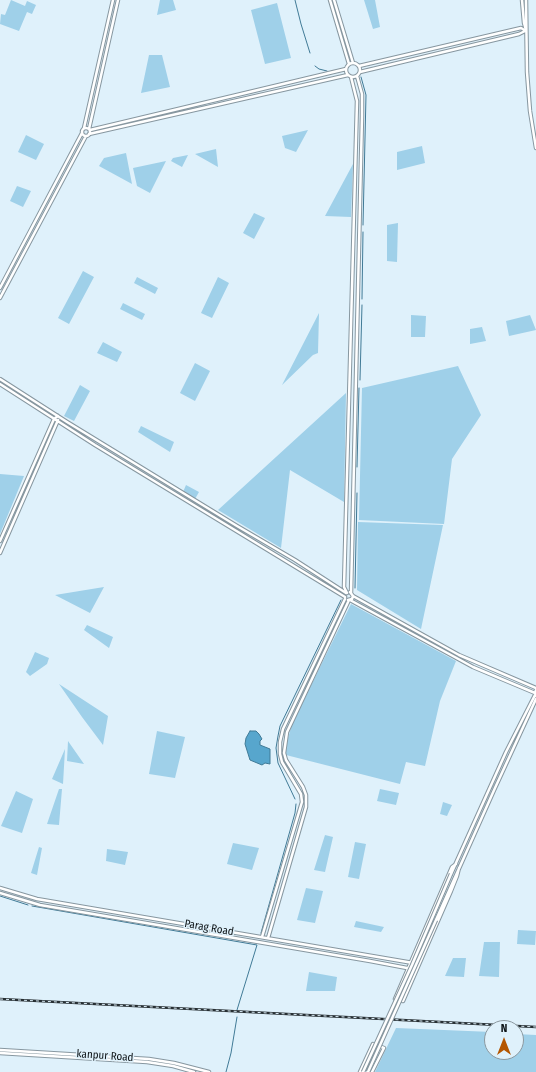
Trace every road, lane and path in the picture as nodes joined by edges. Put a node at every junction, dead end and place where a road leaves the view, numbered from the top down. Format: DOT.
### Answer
graph roads {
  1 [pos="113,0"];
  2 [pos="118,0"];
  3 [pos="330,0"];
  4 [pos="334,0"];
  5 [pos="522,0"];
  6 [pos="526,0"];
  7 [pos="526,30"];
  8 [pos="353,63"];
  9 [pos="349,64"];
  10 [pos="358,66"];
  11 [pos="346,70"];
  12 [pos="360,72"];
  13 [pos="348,75"];
  14 [pos="357,76"];
  15 [pos="351,77"];
  16 [pos="84,128"];
  17 [pos="89,129"];
  18 [pos="82,134"];
  19 [pos="87,135"];
  20 [pos="536,148"];
  21 [pos="0,288"];
  22 [pos="0,298"];
  23 [pos="0,379"];
  24 [pos="0,384"];
  25 [pos="58,416"];
  26 [pos="54,419"];
  27 [pos="58,421"];
  28 [pos="40,448"];
  29 [pos="44,450"];
  30 [pos="0,541"];
  31 [pos="0,554"];
  32 [pos="346,593"];
  33 [pos="352,594"];
  34 [pos="345,598"];
  35 [pos="350,600"];
  36 [pos="535,692"];
  37 [pos="536,699"];
  38 [pos="456,864"];
  39 [pos="458,868"];
  40 [pos="0,888"];
  41 [pos="0,893"];
  42 [pos="259,936"];
  43 [pos="262,937"];
  44 [pos="268,938"];
  45 [pos="257,942"];
  46 [pos="410,962"];
  47 [pos="419,964"];
  48 [pos="407,968"];
  49 [pos="416,971"];
  50 [pos="0,1050"];
  51 [pos="13,1052"];
  52 [pos="0,1054"];
  53 [pos="194,1072"];
  54 [pos="209,1072"];
  55 [pos="360,1072"];
  56 [pos="363,1072"];
  57 [pos="368,1072"];
  58 [pos="372,1072"];
  1 -- 16 [label="street"];
  2 -- 17 [label="street"];
  3 -- 9 [label="street"];
  4 -- 8 [label="street"];
  5 -- 7 [label="street"];
  6 -- 7 [label="street"];
  7 -- 10 [label="street"];
  7 -- 12 [label="street"];
  7 -- 20 [label="street"];
  8 -- 9 [label="street"];
  8 -- 10 [label="street"];
  9 -- 11 [label="street"];
  10 -- 12 [label="street"];
  11 -- 13 [label="street"];
  11 -- 17 [label="street"];
  12 -- 14 [label="street"];
  13 -- 15 [label="street"];
  13 -- 19 [label="street"];
  14 -- 15 [label="street"];
  14 -- 33 [label="street"];
  15 -- 32 [label="street"];
  16 -- 17 [label="street"];
  16 -- 18 [label="street"];
  17 -- 19 [label="street"];
  18 -- 19 [label="street"];
  18 -- 21 [label="street"];
  19 -- 22 [label="street"];
  23 -- 25 [label="street"];
  24 -- 26 [label="street"];
  25 -- 26 [label="street"];
  25 -- 27 [label="street"];
  25 -- 32 [label="street"];
  26 -- 27 [label="street"];
  26 -- 28 [label="street"];
  27 -- 29 [label="street"];
  27 -- 34 [label="street"];
  28 -- 29 [label="street"];
  28 -- 30 [label="street"];
  29 -- 31 [label="street"];
  32 -- 33 [label="street"];
  32 -- 34 [label="street"];
  33 -- 35 [label="street"];
  33 -- 36 [label="street"];
  34 -- 35 [label="street"];
  34 -- 43 [label="street"];
  35 -- 36 [label="street"];
  35 -- 44 [label="street"];
  36 -- 38 [label="street"];
  37 -- 39 [label="street"];
  38 -- 46 [label="street"];
  38 -- 56 [label="street, bridge"];
  39 -- 47 [label="street"];
  39 -- 57 [label="street, bridge"];
  40 -- 42 [label="street, Parag Road"];
  41 -- 45 [label="street, Parag Road"];
  42 -- 43 [label="street, Parag Road"];
  42 -- 45 [label="street"];
  43 -- 44 [label="street, Parag Road"];
  44 -- 46 [label="street, Parag Road"];
  45 -- 48 [label="street, Parag Road"];
  46 -- 47 [label="street, Parag Road"];
  46 -- 48 [label="street"];
  47 -- 49 [label="street"];
  48 -- 49 [label="street, Parag Road"];
  48 -- 49 [label="street"];
  50 -- 51 [label="street, kanpur Road"];
  51 -- 52 [label="street"];
  51 -- 53 [label="street"];
  51 -- 54 [label="street, kanpur Road"];
  55 -- 58 [label="street"];
}
